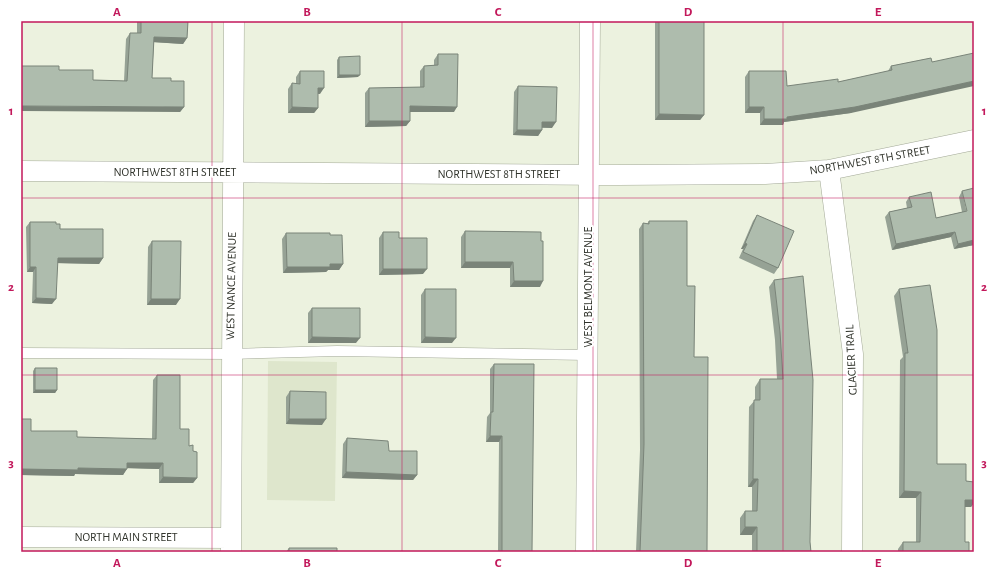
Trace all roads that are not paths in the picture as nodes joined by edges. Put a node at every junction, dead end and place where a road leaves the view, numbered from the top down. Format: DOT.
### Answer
graph roads {
  1 [pos="234,21"];
  2 [pos="590,21"];
  3 [pos="974,140"];
  4 [pos="21,170"];
  5 [pos="829,170"];
  6 [pos="232,172"];
  7 [pos="588,175"];
  8 [pos="21,353"];
  9 [pos="231,354"];
  10 [pos="588,355"];
  11 [pos="21,537"];
  12 [pos="231,545"];
  13 [pos="586,552"];
  14 [pos="852,552"];
  1 -- 6 [label="street, WEST NANCE AVENUE"];
  2 -- 7 [label="street, WEST BELMONT AVENUE"];
  3 -- 5 [label="street, NORTHWEST 8TH STREET"];
  4 -- 6 [label="street, NORTHWEST 8TH STREET"];
  5 -- 7 [label="street, NORTHWEST 8TH STREET"];
  5 -- 14 [label="street, GLACIER TRAIL"];
  6 -- 7 [label="street, NORTHWEST 8TH STREET"];
  6 -- 9 [label="street, WEST NANCE AVENUE"];
  7 -- 10 [label="street, WEST BELMONT AVENUE"];
  8 -- 9 [label="lane"];
  9 -- 10 [label="lane"];
  9 -- 12 [label="street, WEST NANCE AVENUE"];
  10 -- 13 [label="street, WEST BELMONT AVENUE"];
  11 -- 12 [label="street, NORTH MAIN STREET"];
}
